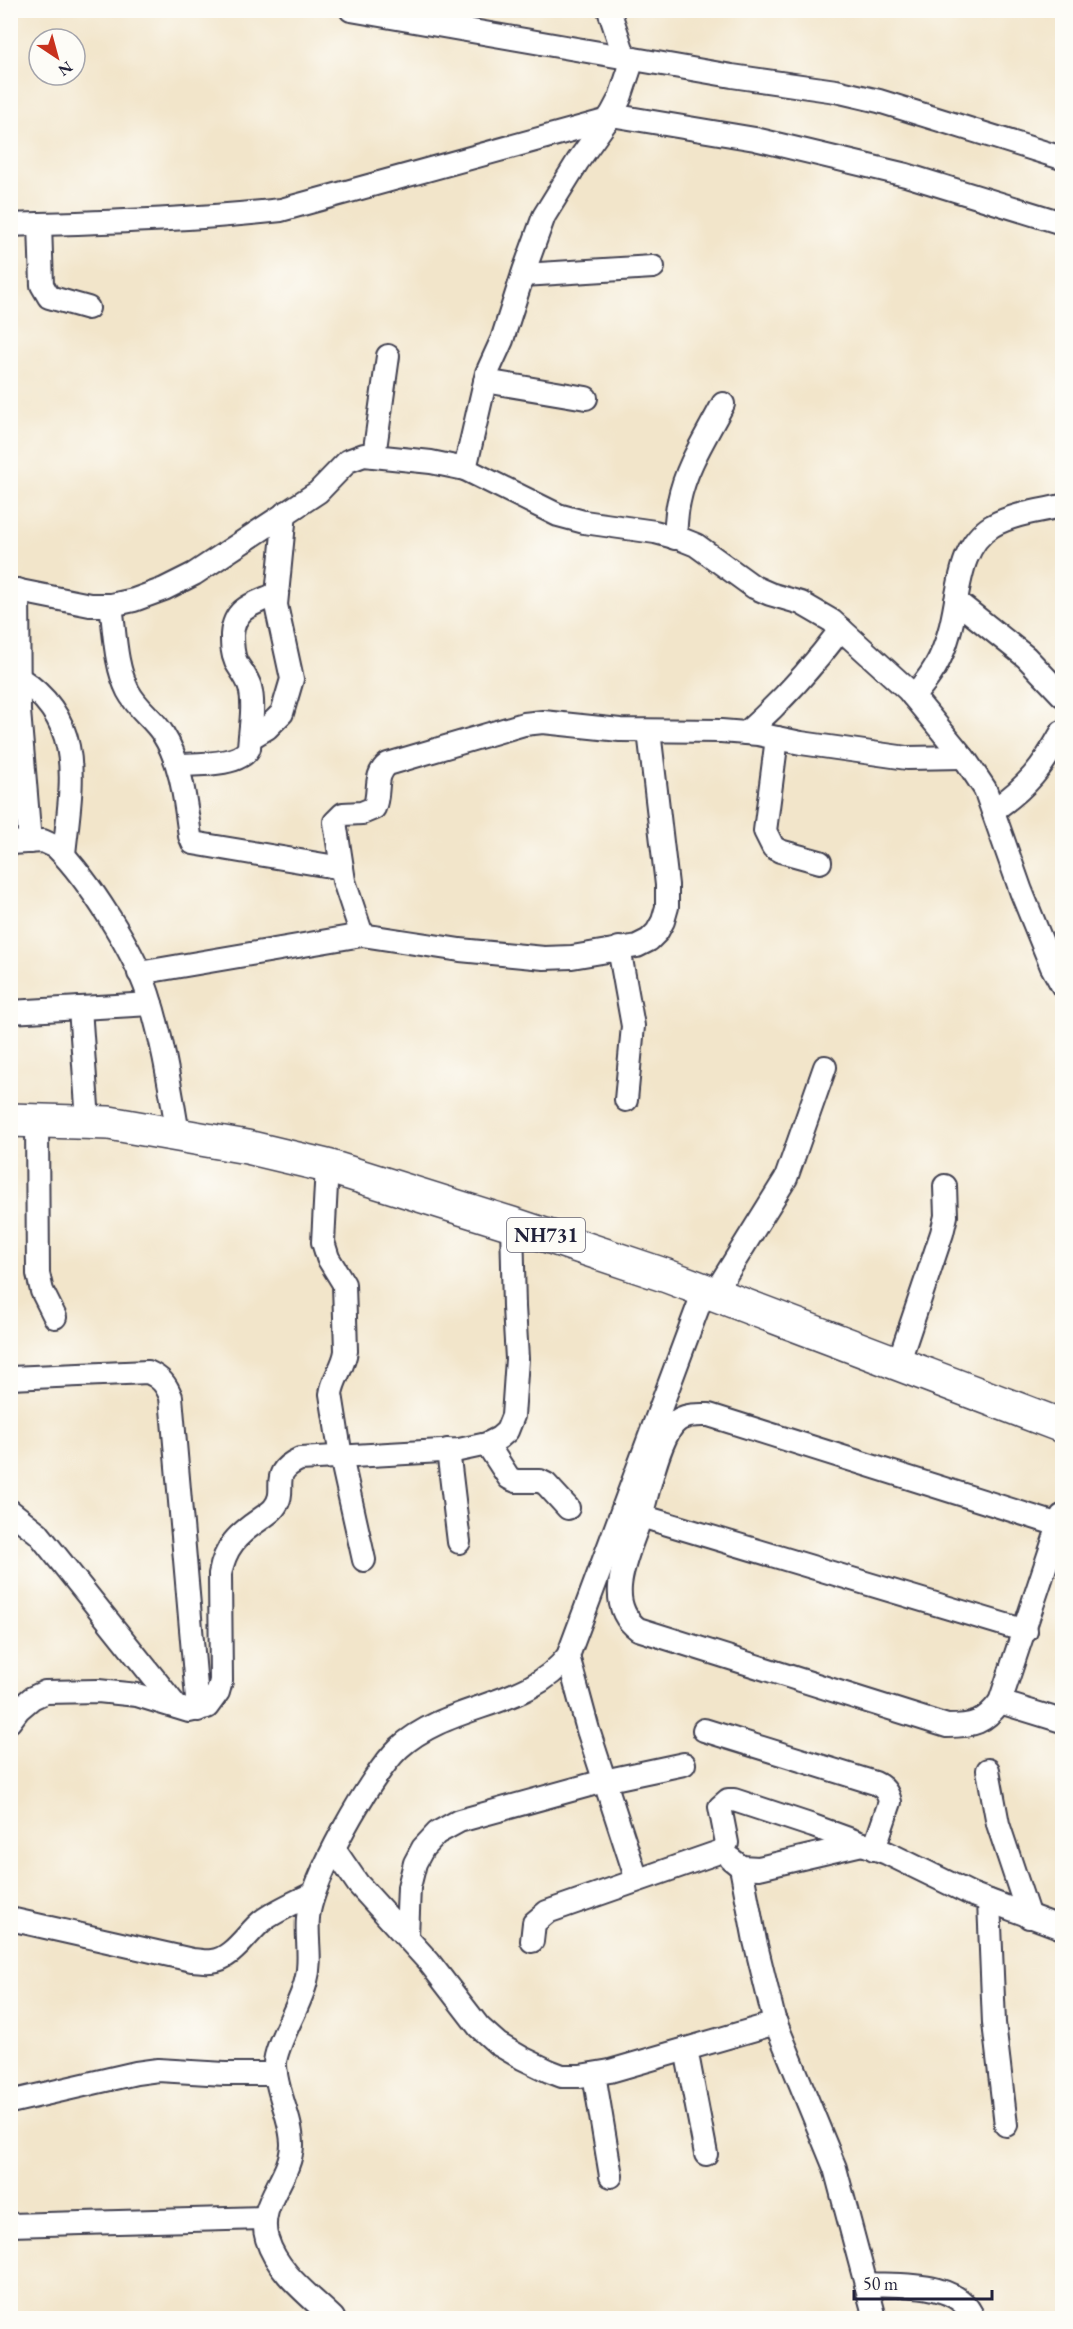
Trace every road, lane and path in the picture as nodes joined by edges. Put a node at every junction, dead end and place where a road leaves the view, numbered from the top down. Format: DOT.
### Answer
graph roads {
  1 [pos="351,10"];
  2 [pos="609,10"];
  3 [pos="421,17"];
  4 [pos="629,64"];
  5 [pos="613,111"];
  6 [pos="1062,158"];
  7 [pos="1062,223"];
  8 [pos="40,224"];
  9 [pos="10,225"];
  10 [pos="653,267"];
  11 [pos="523,275"];
  12 [pos="88,308"];
  13 [pos="388,356"];
  14 [pos="485,381"];
  15 [pos="586,398"];
  16 [pos="723,404"];
  17 [pos="374,456"];
  18 [pos="465,468"];
  19 [pos="1062,506"];
  20 [pos="285,513"];
  21 [pos="675,538"];
  22 [pos="14,590"];
  23 [pos="276,594"];
  24 [pos="956,601"];
  25 [pos="111,605"];
  26 [pos="841,629"];
  27 [pos="16,674"];
  28 [pos="1062,695"];
  29 [pos="913,696"];
  30 [pos="649,731"];
  31 [pos="1062,732"];
  32 [pos="746,733"];
  33 [pos="250,738"];
  34 [pos="777,738"];
  35 [pos="963,758"];
  36 [pos="1056,761"];
  37 [pos="178,765"];
  38 [pos="994,810"];
  39 [pos="20,842"];
  40 [pos="64,854"];
  41 [pos="820,861"];
  42 [pos="342,868"];
  43 [pos="362,935"];
  44 [pos="619,948"];
  45 [pos="140,973"];
  46 [pos="1062,985"];
  47 [pos="151,1004"];
  48 [pos="80,1008"];
  49 [pos="10,1012"];
  50 [pos="825,1067"];
  51 [pos="626,1100"];
  52 [pos="24,1120"];
  53 [pos="88,1121"];
  54 [pos="178,1134"];
  55 [pos="327,1166"];
  56 [pos="945,1186"];
  57 [pos="512,1224"];
  58 [pos="709,1292"];
  59 [pos="55,1317"];
  60 [pos="898,1364"];
  61 [pos="10,1378"];
  62 [pos="1062,1425"];
  63 [pos="487,1444"];
  64 [pos="448,1450"];
  65 [pos="341,1457"];
  66 [pos="568,1508"];
  67 [pos="10,1511"];
  68 [pos="641,1516"];
  69 [pos="1061,1521"];
  70 [pos="459,1542"];
  71 [pos="364,1560"];
  72 [pos="1026,1631"];
  73 [pos="567,1656"];
  74 [pos="1000,1702"];
  75 [pos="188,1709"];
  76 [pos="10,1721"];
  77 [pos="1062,1721"];
  78 [pos="704,1730"];
  79 [pos="684,1764"];
  80 [pos="988,1770"];
  81 [pos="604,1782"];
  82 [pos="868,1846"];
  83 [pos="334,1849"];
  84 [pos="722,1851"];
  85 [pos="741,1867"];
  86 [pos="637,1880"];
  87 [pos="312,1894"];
  88 [pos="989,1901"];
  89 [pos="1029,1917"];
  90 [pos="10,1919"];
  91 [pos="1062,1928"];
  92 [pos="407,1936"];
  93 [pos="532,1941"];
  94 [pos="776,2023"];
  95 [pos="686,2049"];
  96 [pos="594,2073"];
  97 [pos="276,2074"];
  98 [pos="10,2102"];
  99 [pos="1006,2125"];
  100 [pos="706,2154"];
  101 [pos="611,2176"];
  102 [pos="264,2218"];
  103 [pos="10,2225"];
  104 [pos="866,2284"];
  105 [pos="333,2319"];
  106 [pos="875,2319"];
  107 [pos="973,2319"];
  1 -- 3 [label="street"];
  2 -- 4 [label="street"];
  3 -- 4 [label="street"];
  4 -- 5 [label="street"];
  4 -- 6 [label="street"];
  5 -- 7 [label="street"];
  5 -- 8 [label="street"];
  5 -- 11 [label="street"];
  8 -- 9 [label="street"];
  8 -- 12 [label="street"];
  10 -- 11 [label="street"];
  11 -- 14 [label="street"];
  13 -- 17 [label="street"];
  14 -- 15 [label="street"];
  14 -- 18 [label="street"];
  16 -- 21 [label="street"];
  17 -- 18 [label="street"];
  17 -- 20 [label="street"];
  18 -- 21 [label="street"];
  19 -- 24 [label="street"];
  20 -- 23 [label="street"];
  20 -- 25 [label="street"];
  21 -- 26 [label="street"];
  22 -- 25 [label="street"];
  22 -- 27 [label="street"];
  23 -- 33 [label="street"];
  23 -- 33 [label="street"];
  24 -- 28 [label="street"];
  24 -- 29 [label="street"];
  25 -- 37 [label="street"];
  26 -- 29 [label="street"];
  26 -- 32 [label="street"];
  27 -- 39 [label="street"];
  27 -- 40 [label="street"];
  29 -- 35 [label="street"];
  30 -- 32 [label="street"];
  30 -- 42 [label="street"];
  30 -- 44 [label="street"];
  31 -- 36 [label="street"];
  32 -- 34 [label="street"];
  33 -- 37 [label="street"];
  34 -- 35 [label="street"];
  34 -- 41 [label="street"];
  35 -- 38 [label="street"];
  36 -- 38 [label="street"];
  37 -- 42 [label="street"];
  38 -- 46 [label="street"];
  39 -- 40 [label="street"];
  40 -- 45 [label="street"];
  42 -- 43 [label="street"];
  43 -- 44 [label="street"];
  43 -- 45 [label="street"];
  44 -- 51 [label="street"];
  45 -- 47 [label="street"];
  47 -- 48 [label="street"];
  47 -- 54 [label="street"];
  48 -- 49 [label="street"];
  48 -- 53 [label="street"];
  50 -- 58 [label="street"];
  52 -- 53 [label="highway, NH731"];
  52 -- 59 [label="street"];
  53 -- 54 [label="highway, NH731"];
  54 -- 55 [label="highway, NH731"];
  55 -- 57 [label="highway, NH731"];
  55 -- 65 [label="street"];
  56 -- 60 [label="street"];
  57 -- 58 [label="highway, NH731"];
  57 -- 63 [label="street"];
  58 -- 60 [label="highway, NH731"];
  58 -- 73 [label="street"];
  60 -- 62 [label="highway, NH731"];
  61 -- 75 [label="street"];
  63 -- 64 [label="street"];
  63 -- 66 [label="street"];
  64 -- 65 [label="street"];
  64 -- 70 [label="street"];
  65 -- 71 [label="street"];
  65 -- 75 [label="street"];
  67 -- 75 [label="street"];
  68 -- 69 [label="street"];
  68 -- 72 [label="street"];
  68 -- 74 [label="street"];
  69 -- 72 [label="street"];
  72 -- 74 [label="street"];
  73 -- 81 [label="street"];
  73 -- 83 [label="street"];
  74 -- 77 [label="street"];
  75 -- 76 [label="street"];
  78 -- 82 [label="street"];
  79 -- 81 [label="street"];
  80 -- 89 [label="street"];
  81 -- 86 [label="street"];
  81 -- 92 [label="street"];
  82 -- 84 [label="street"];
  82 -- 85 [label="street"];
  82 -- 88 [label="street"];
  83 -- 87 [label="street"];
  83 -- 92 [label="street"];
  84 -- 85 [label="street"];
  84 -- 86 [label="street"];
  85 -- 94 [label="street"];
  86 -- 93 [label="street"];
  87 -- 90 [label="street"];
  87 -- 97 [label="street"];
  88 -- 89 [label="street"];
  88 -- 99 [label="street"];
  89 -- 91 [label="street"];
  92 -- 96 [label="street"];
  94 -- 95 [label="street"];
  94 -- 104 [label="street"];
  95 -- 96 [label="street"];
  95 -- 100 [label="street"];
  96 -- 101 [label="street"];
  97 -- 98 [label="street"];
  97 -- 102 [label="street"];
  102 -- 103 [label="street"];
  102 -- 105 [label="street"];
  104 -- 106 [label="street"];
  104 -- 107 [label="street"];
}
